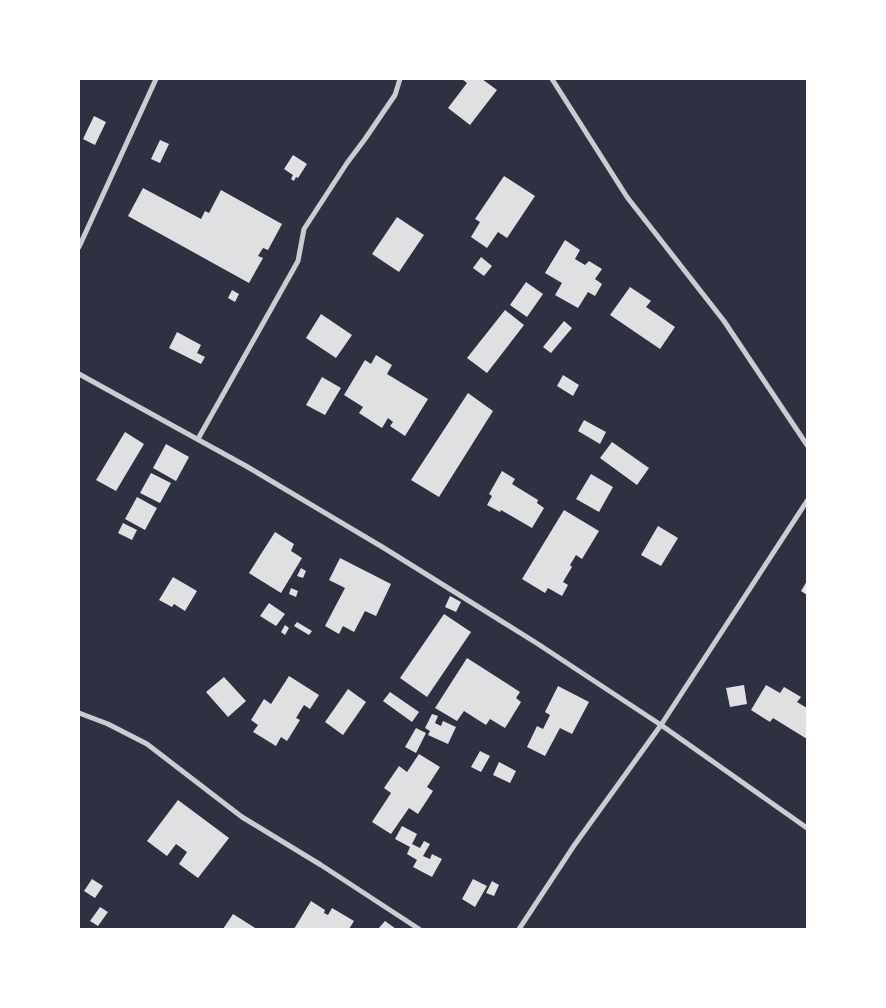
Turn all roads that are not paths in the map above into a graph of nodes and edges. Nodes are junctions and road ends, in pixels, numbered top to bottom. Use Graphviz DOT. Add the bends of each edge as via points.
graph roads {
  1 [pos="156,79"];
  2 [pos="400,79"];
  3 [pos="552,79"];
  4 [pos="79,247"];
  5 [pos="79,374"];
  6 [pos="198,439"];
  7 [pos="807,445"];
  8 [pos="807,501"];
  9 [pos="79,713"];
  10 [pos="661,725"];
  11 [pos="807,828"];
  12 [pos="419,929"];
  13 [pos="519,929"];
  1 -- 4 [label="street"];
  2 -- 6 [label="street" via="395,95 304,229 298,261"];
  3 -- 7 [label="street" via="627,197 724,321"];
  5 -- 6 [label="street"];
  6 -- 10 [label="street" via="392,553"];
  8 -- 10 [label="street"];
  9 -- 12 [label="street" via="147,744 242,817"];
  10 -- 11 [label="street"];
  10 -- 13 [label="street" via="573,847"];
}
